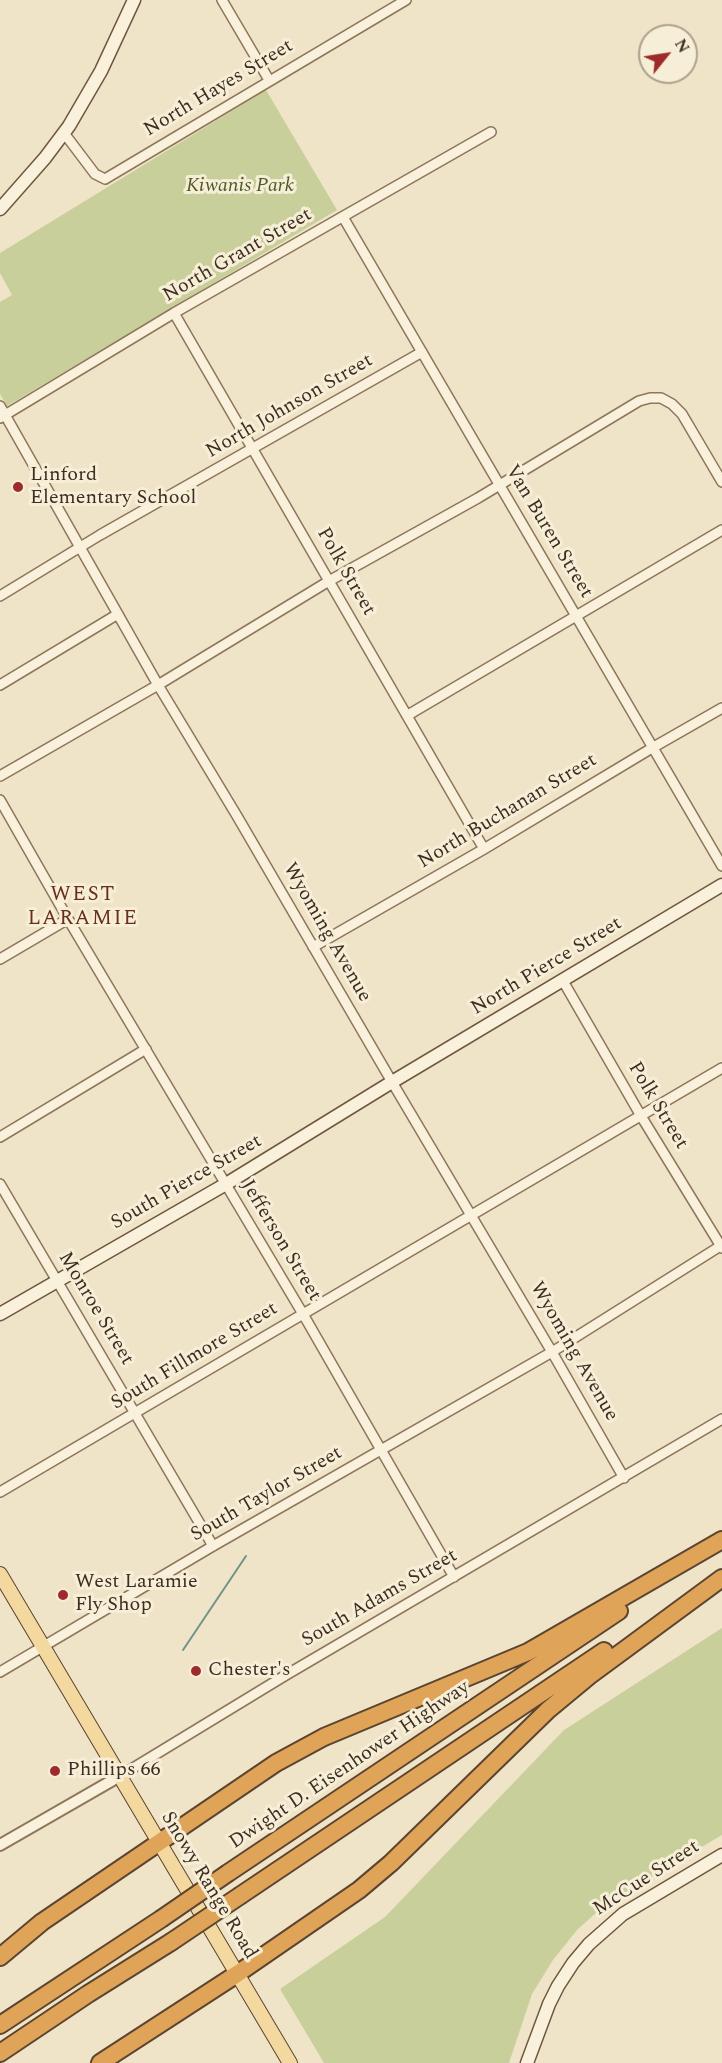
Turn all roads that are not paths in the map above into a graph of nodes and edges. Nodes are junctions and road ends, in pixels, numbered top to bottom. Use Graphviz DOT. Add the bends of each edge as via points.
graph roads {
  1 [pos="134,0"];
  2 [pos="222,0"];
  3 [pos="406,0"];
  4 [pos="269,80"];
  5 [pos="491,132"];
  6 [pos="64,134"];
  7 [pos="0,209"];
  8 [pos="343,217"];
  9 [pos="174,313"];
  10 [pos="422,352"];
  11 [pos="0,406"];
  12 [pos="3,417"];
  13 [pos="252,449"];
  14 [pos="722,482"];
  15 [pos="499,485"];
  16 [pos="722,530"];
  17 [pos="81,546"];
  18 [pos="329,581"];
  19 [pos="0,596"];
  20 [pos="118,614"];
  21 [pos="577,615"];
  22 [pos="0,685"];
  23 [pos="158,685"];
  24 [pos="722,708"];
  25 [pos="408,715"];
  26 [pos="652,748"];
  27 [pos="0,776"];
  28 [pos="0,800"];
  29 [pos="484,849"];
  30 [pos="722,866"];
  31 [pos="722,885"];
  32 [pos="68,919"];
  33 [pos="313,947"];
  34 [pos="0,959"];
  35 [pos="563,981"];
  36 [pos="146,1049"];
  37 [pos="722,1068"];
  38 [pos="392,1082"];
  39 [pos="641,1116"];
  40 [pos="0,1137"];
  41 [pos="0,1184"];
  42 [pos="226,1184"];
  43 [pos="471,1215"];
  44 [pos="722,1246"];
  45 [pos="57,1281"];
  46 [pos="0,1314"];
  47 [pos="303,1314"];
  48 [pos="552,1352"];
  49 [pos="137,1413"];
  50 [pos="722,1419"];
  51 [pos="381,1450"];
  52 [pos="624,1478"];
  53 [pos="0,1492"];
  54 [pos="722,1541"];
  55 [pos="213,1546"];
  56 [pos="0,1574"];
  57 [pos="722,1574"];
  58 [pos="454,1576"];
  59 [pos="722,1578"];
  60 [pos="43,1646"];
  61 [pos="0,1671"];
  62 [pos="120,1776"];
  63 [pos="160,1843"];
  64 [pos="0,1845"];
  65 [pos="722,1855"];
  66 [pos="0,1957"];
  67 [pos="237,1974"];
  68 [pos="0,2025"];
  69 [pos="0,2053"];
  70 [pos="100,2063"];
  71 [pos="290,2063"];
  72 [pos="527,2063"];
  1 -- 6 [label="main road" via="86,100"];
  2 -- 4 [label="street"];
  3 -- 4 [label="street, North Hayes Street"];
  4 -- 6 [label="street, North Hayes Street" via="105,179 95,174"];
  5 -- 8 [label="street, North Grant Street"];
  6 -- 7 [label="main road"];
  8 -- 9 [label="street, North Grant Street"];
  8 -- 10 [label="street, Van Buren Street"];
  9 -- 12 [label="street, North Grant Street"];
  9 -- 13 [label="street, Polk Street"];
  10 -- 13 [label="street, North Johnson Street"];
  10 -- 15 [label="street, Van Buren Street"];
  11 -- 12 [label="street, Wyoming Avenue"];
  12 -- 17 [label="street, Wyoming Avenue"];
  13 -- 17 [label="street, North Johnson Street"];
  13 -- 18 [label="street, Polk Street"];
  14 -- 15 [label="street" via="682,414 661,398 650,398"];
  15 -- 18 [label="street"];
  15 -- 21 [label="street, Van Buren Street"];
  16 -- 21 [label="street"];
  17 -- 19 [label="street, North Johnson Street"];
  17 -- 20 [label="street, Wyoming Avenue"];
  18 -- 23 [label="street"];
  18 -- 25 [label="street, Polk Street"];
  20 -- 22 [label="street"];
  20 -- 23 [label="street, Wyoming Avenue"];
  21 -- 25 [label="street"];
  21 -- 26 [label="street, Van Buren Street"];
  23 -- 27 [label="street"];
  23 -- 33 [label="street, Wyoming Avenue"];
  24 -- 26 [label="street, North Buchanan Street"];
  25 -- 29 [label="street, Polk Street"];
  26 -- 29 [label="street, North Buchanan Street"];
  26 -- 30 [label="street, Van Buren Street"];
  28 -- 32 [label="street, Jefferson Street"];
  29 -- 33 [label="street, North Buchanan Street"];
  31 -- 35 [label="main road, North Pierce Street"];
  32 -- 34 [label="street"];
  32 -- 36 [label="street, Jefferson Street"];
  33 -- 38 [label="street, Wyoming Avenue"];
  35 -- 38 [label="main road, North Pierce Street"];
  35 -- 39 [label="street, Polk Street"];
  36 -- 40 [label="street"];
  36 -- 42 [label="street, Jefferson Street"];
  37 -- 39 [label="street, South Fillmore Street"];
  38 -- 42 [label="main road, South Pierce Street"];
  38 -- 43 [label="street, Wyoming Avenue"];
  39 -- 43 [label="street, South Fillmore Street"];
  39 -- 44 [label="street, Polk Street"];
  41 -- 45 [label="street, Monroe Street"];
  42 -- 45 [label="main road, South Pierce Street"];
  42 -- 47 [label="street, Jefferson Street"];
  43 -- 47 [label="street, South Fillmore Street"];
  43 -- 48 [label="street, Wyoming Avenue"];
  44 -- 48 [label="street, South Taylor Street"];
  45 -- 46 [label="main road, South Pierce Street"];
  45 -- 49 [label="street, Monroe Street"];
  47 -- 49 [label="street, South Fillmore Street"];
  47 -- 51 [label="street, Jefferson Street"];
  48 -- 51 [label="street, South Taylor Street"];
  48 -- 52 [label="street, Wyoming Avenue"];
  49 -- 53 [label="street, South Fillmore Street"];
  49 -- 55 [label="street, Monroe Street"];
  50 -- 52 [label="street, South Adams Street"];
  51 -- 55 [label="street, South Taylor Street"];
  51 -- 58 [label="street, Jefferson Street"];
  52 -- 58 [label="street, South Adams Street"];
  54 -- 63 [label="highway" via="528,1652 324,1737 276,1763"];
  54 -- 68 [label="highway, Dwight D. Eisenhower Highway, bridge"];
  55 -- 60 [label="street, South Taylor Street"];
  56 -- 60 [label="main road, Snowy Range Road"];
  57 -- 69 [label="highway, bridge"];
  58 -- 62 [label="street, South Adams Street"];
  59 -- 67 [label="highway" via="548,1710 359,1890"];
  60 -- 61 [label="street, South Taylor Street"];
  60 -- 62 [label="main road, Snowy Range Road"];
  62 -- 63 [label="main road, Snowy Range Road"];
  62 -- 64 [label="street, South Adams Street"];
  63 -- 66 [label="highway" via="42,1922"];
  63 -- 67 [label="main road, Snowy Range Road"];
  65 -- 72 [label="main road, McCue Street" via="622,1914 589,1944 558,1986"];
  67 -- 70 [label="highway"];
  67 -- 71 [label="main road, Snowy Range Road"];
}
